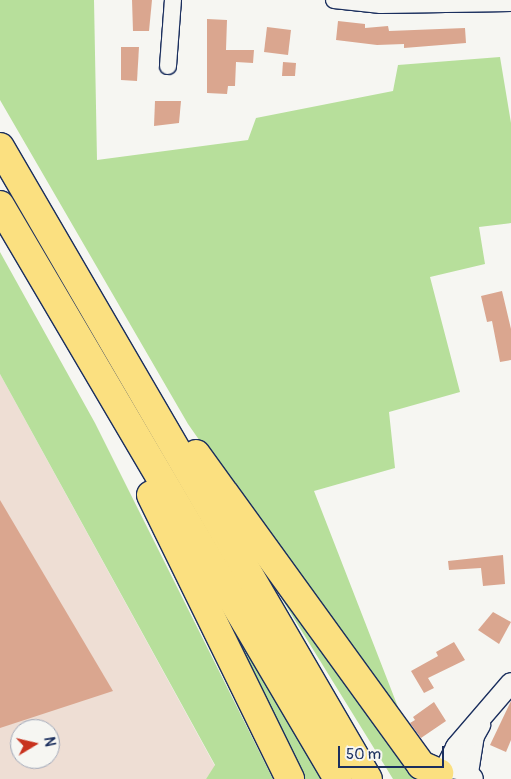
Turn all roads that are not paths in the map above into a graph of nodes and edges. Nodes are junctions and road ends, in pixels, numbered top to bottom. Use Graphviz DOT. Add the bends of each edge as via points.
graph roads {
  1 [pos="173,0"];
  2 [pos="334,0"];
  3 [pos="511,3"];
  4 [pos="168,66"];
  5 [pos="0,147"];
  6 [pos="0,205"];
  7 [pos="87,298"];
  8 [pos="115,403"];
  9 [pos="511,683"];
  10 [pos="488,710"];
  11 [pos="440,773"];
  12 [pos="470,776"];
  13 [pos="290,779"];
  14 [pos="338,779"];
  15 [pos="368,779"];
  1 -- 4 [label="street"];
  2 -- 3 [label="street" via="381,5"];
  5 -- 7 [label="highway"];
  6 -- 8 [label="highway"];
  7 -- 11 [label="highway" via="114,322 193,451 392,727 421,765"];
  7 -- 15 [label="highway"];
  8 -- 13 [label="highway" via="122,435"];
  8 -- 14 [label="highway"];
  9 -- 10 [label="street"];
  10 -- 11 [label="street" via="447,759"];
  10 -- 12 [label="street" via="474,736"];
  11 -- 12 [label="main road" via="458,767"];
}
